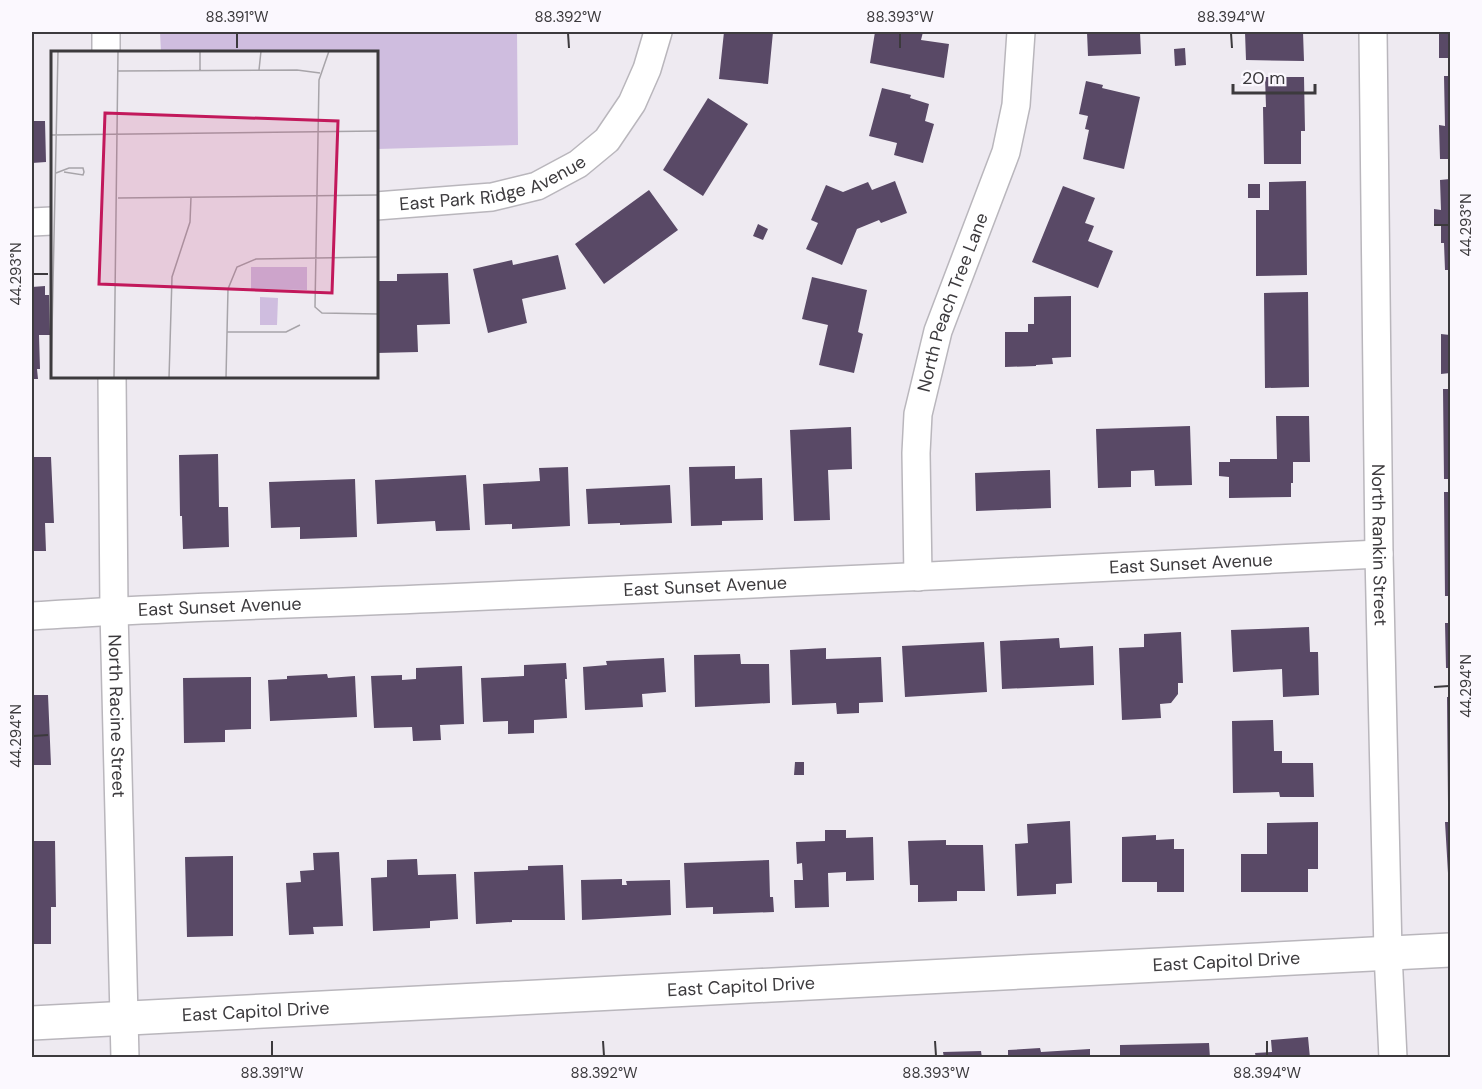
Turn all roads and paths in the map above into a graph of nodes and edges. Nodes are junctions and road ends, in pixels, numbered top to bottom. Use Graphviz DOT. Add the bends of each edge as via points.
graph roads {
  1 [pos="106,32"];
  2 [pos="658,32"];
  3 [pos="1021,32"];
  4 [pos="1373,32"];
  5 [pos="106,51"];
  6 [pos="378,206"];
  7 [pos="51,221"];
  8 [pos="32,222"];
  9 [pos="112,378"];
  10 [pos="1379,554"];
  11 [pos="918,577"];
  12 [pos="114,610"];
  13 [pos="32,616"];
  14 [pos="1450,951"];
  15 [pos="1388,953"];
  16 [pos="124,1019"];
  17 [pos="32,1023"];
  18 [pos="125,1058"];
  19 [pos="1393,1058"];
  1 -- 5 [label="street"];
  2 -- 6 [label="street, East Park Ridge Avenue" via="632,103 607,140 578,164 537,186 492,197"];
  3 -- 11 [label="street, North Peach Tree Lane" via="1016,105 1006,152 938,331 918,414"];
  4 -- 10 [label="street, North Rankin Street"];
  7 -- 8 [label="street"];
  9 -- 12 [label="street, North Racine Street"];
  10 -- 11 [label="street, East Sunset Avenue"];
  10 -- 15 [label="street, North Rankin Street"];
  11 -- 12 [label="street, East Sunset Avenue"];
  12 -- 13 [label="street, East Sunset Avenue"];
  12 -- 16 [label="street, North Racine Street"];
  14 -- 15 [label="street, East Capitol Drive"];
  15 -- 16 [label="street, East Capitol Drive"];
  15 -- 19 [label="street, North Rankin Street"];
  16 -- 17 [label="street, East Capitol Drive"];
  16 -- 18 [label="street, North Racine Street"];
}
